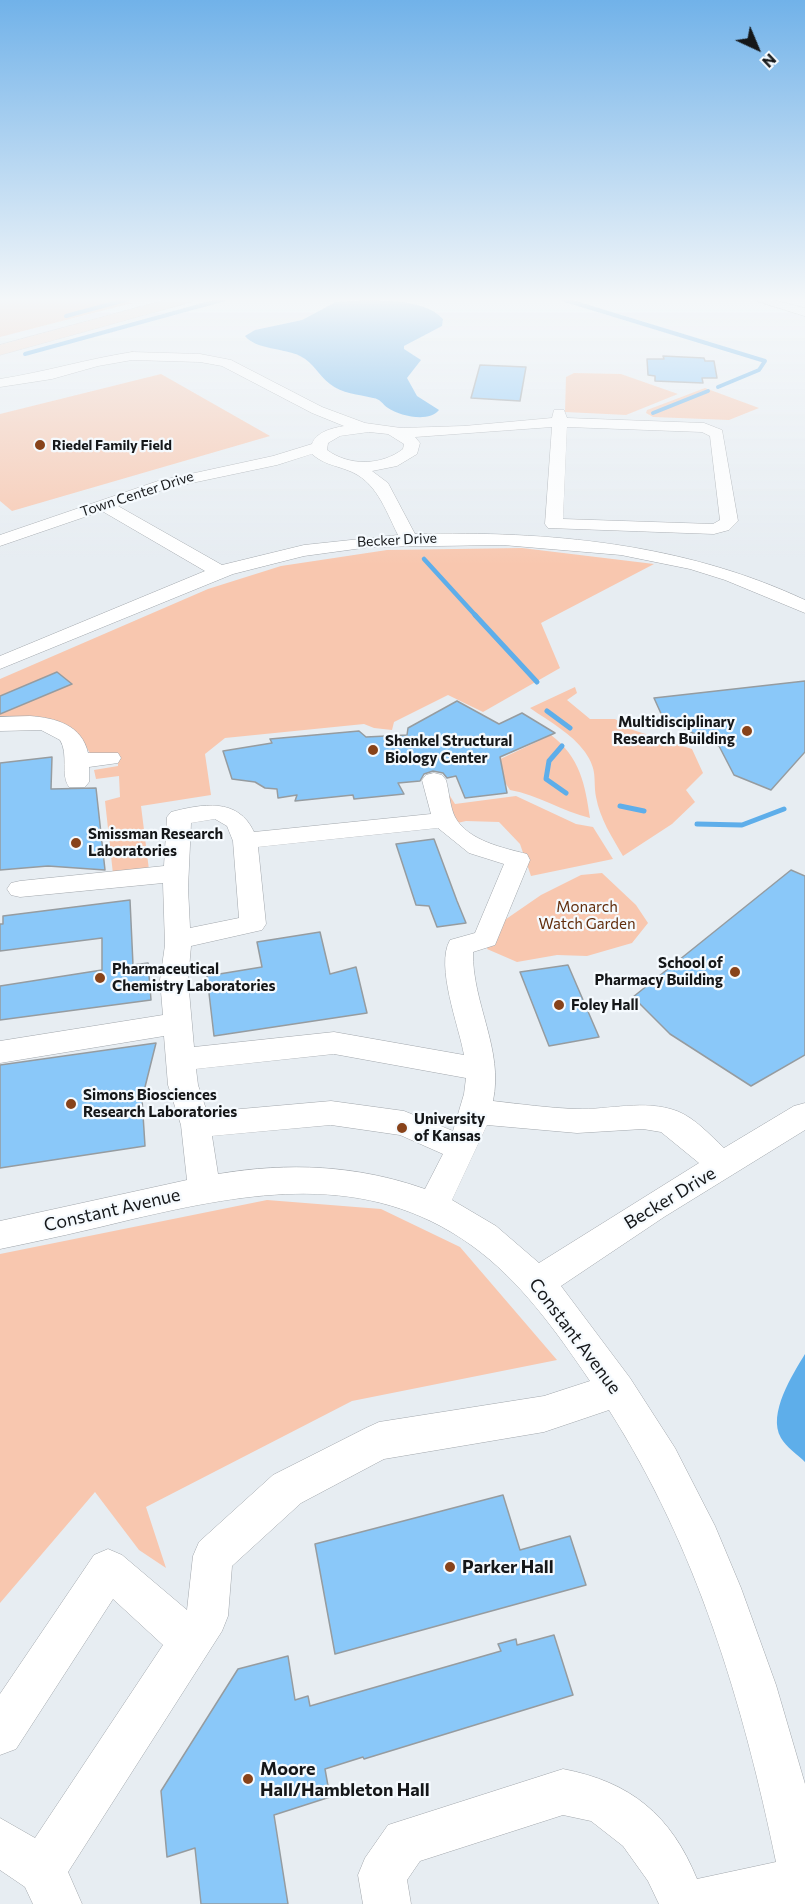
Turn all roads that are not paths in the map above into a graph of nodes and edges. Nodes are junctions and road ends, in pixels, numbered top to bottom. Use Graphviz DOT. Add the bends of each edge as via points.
graph roads {
  1 [pos="273,388"];
  2 [pos="317,410"];
  3 [pos="560,418"];
  4 [pos="364,428"];
  5 [pos="464,431"];
  6 [pos="335,432"];
  7 [pos="399,433"];
  8 [pos="318,447"];
  9 [pos="413,447"];
  10 [pos="277,460"];
  11 [pos="331,460"];
  12 [pos="393,462"];
  13 [pos="351,465"];
  14 [pos="380,483"];
  15 [pos="102,504"];
  16 [pos="679,531"];
  17 [pos="408,538"];
  18 [pos="0,541"];
  19 [pos="661,555"];
  20 [pos="221,572"];
  21 [pos="805,607"];
  22 [pos="2,660"];
  23 [pos="0,724"];
  24 [pos="110,758"];
  25 [pos="434,780"];
  26 [pos="444,820"];
  27 [pos="245,841"];
  28 [pos="176,873"];
  29 [pos="20,889"];
  30 [pos="178,940"];
  31 [pos="178,1023"];
  32 [pos="0,1052"];
  33 [pos="181,1060"];
  34 [pos="480,1069"];
  35 [pos="477,1112"];
  36 [pos="805,1115"];
  37 [pos="196,1125"];
  38 [pos="460,1148"];
  39 [pos="723,1166"];
  40 [pos="205,1189"];
  41 [pos="432,1206"];
  42 [pos="0,1235"];
  43 [pos="537,1283"];
  44 [pos="617,1390"];
  45 [pos="190,1642"];
  46 [pos="0,1733"];
  47 [pos="0,1842"];
  48 [pos="805,1882"];
  49 [pos="50,1887"];
  50 [pos="387,1904"];
  51 [pos="683,1904"];
  52 [pos="691,1904"];
  1 -- 2 [label="street"];
  2 -- 4 [label="street"];
  2 -- 6 [label="street" via="333,423"];
  3 -- 5 [label="street"];
  3 -- 16 [label="street" via="554,524"];
  3 -- 16 [label="street" via="704,428 717,433 729,521 714,529"];
  4 -- 6 [label="street"];
  4 -- 7 [label="street"];
  5 -- 7 [label="street"];
  5 -- 9 [label="street" via="427,439"];
  6 -- 8 [label="street"];
  7 -- 9 [label="street" via="410,439"];
  8 -- 10 [label="street, Town Center Drive"];
  8 -- 11 [label="street"];
  9 -- 12 [label="street"];
  10 -- 11 [label="street, Town Center Drive"];
  10 -- 15 [label="street, Town Center Drive" via="197,475"];
  11 -- 13 [label="street, Town Center Drive"];
  12 -- 13 [label="street"];
  12 -- 14 [label="street" via="385,469"];
  13 -- 14 [label="street"];
  14 -- 17 [label="street"];
  15 -- 18 [label="street, Town Center Drive"];
  15 -- 20 [label="street"];
  16 -- 19 [label="street" via="678,539"];
  17 -- 19 [label="street, Becker Drive" via="580,544"];
  17 -- 20 [label="street, Becker Drive" via="314,548"];
  19 -- 21 [label="street, Becker Drive" via="737,576"];
  20 -- 22 [label="street, Becker Drive"];
  23 -- 24 [label="street" via="44,723 64,732 74,744 77,772"];
  25 -- 26 [label="street"];
  26 -- 27 [label="street"];
  26 -- 34 [label="street" via="480,851 518,860 486,939 460,947 458,967"];
  27 -- 28 [label="street" via="237,822 219,811 179,817"];
  27 -- 30 [label="street" via="253,924"];
  28 -- 29 [label="street"];
  28 -- 30 [label="street"];
  30 -- 31 [label="street" via="174,980"];
  31 -- 32 [label="street"];
  31 -- 33 [label="street"];
  33 -- 34 [label="street" via="334,1043"];
  33 -- 37 [label="street" via="183,1085"];
  34 -- 35 [label="street"];
  35 -- 38 [label="street"];
  35 -- 39 [label="street" via="577,1121 643,1117 669,1121"];
  36 -- 39 [label="street, Becker Drive"];
  37 -- 38 [label="street" via="331,1113 404,1124"];
  37 -- 40 [label="street"];
  38 -- 41 [label="street"];
  39 -- 43 [label="street, Becker Drive" via="652,1207"];
  40 -- 41 [label="street, Constant Avenue" via="269,1180 320,1180 356,1185"];
  40 -- 42 [label="street, Constant Avenue"];
  41 -- 43 [label="street, Constant Avenue" via="493,1243"];
  43 -- 44 [label="street, Constant Avenue"];
  44 -- 45 [label="street" via="544,1414 379,1442 286,1489 213,1556 207,1616"];
  44 -- 48 [label="street, Constant Avenue" via="679,1494 742,1643 770,1735"];
  45 -- 46 [label="street" via="108,1569"];
  45 -- 49 [label="street"];
  47 -- 49 [label="street"];
  48 -- 52 [label="street"];
  50 -- 51 [label="street" via="382,1875 405,1842 563,1792 609,1804 640,1828 663,1856"];
}
